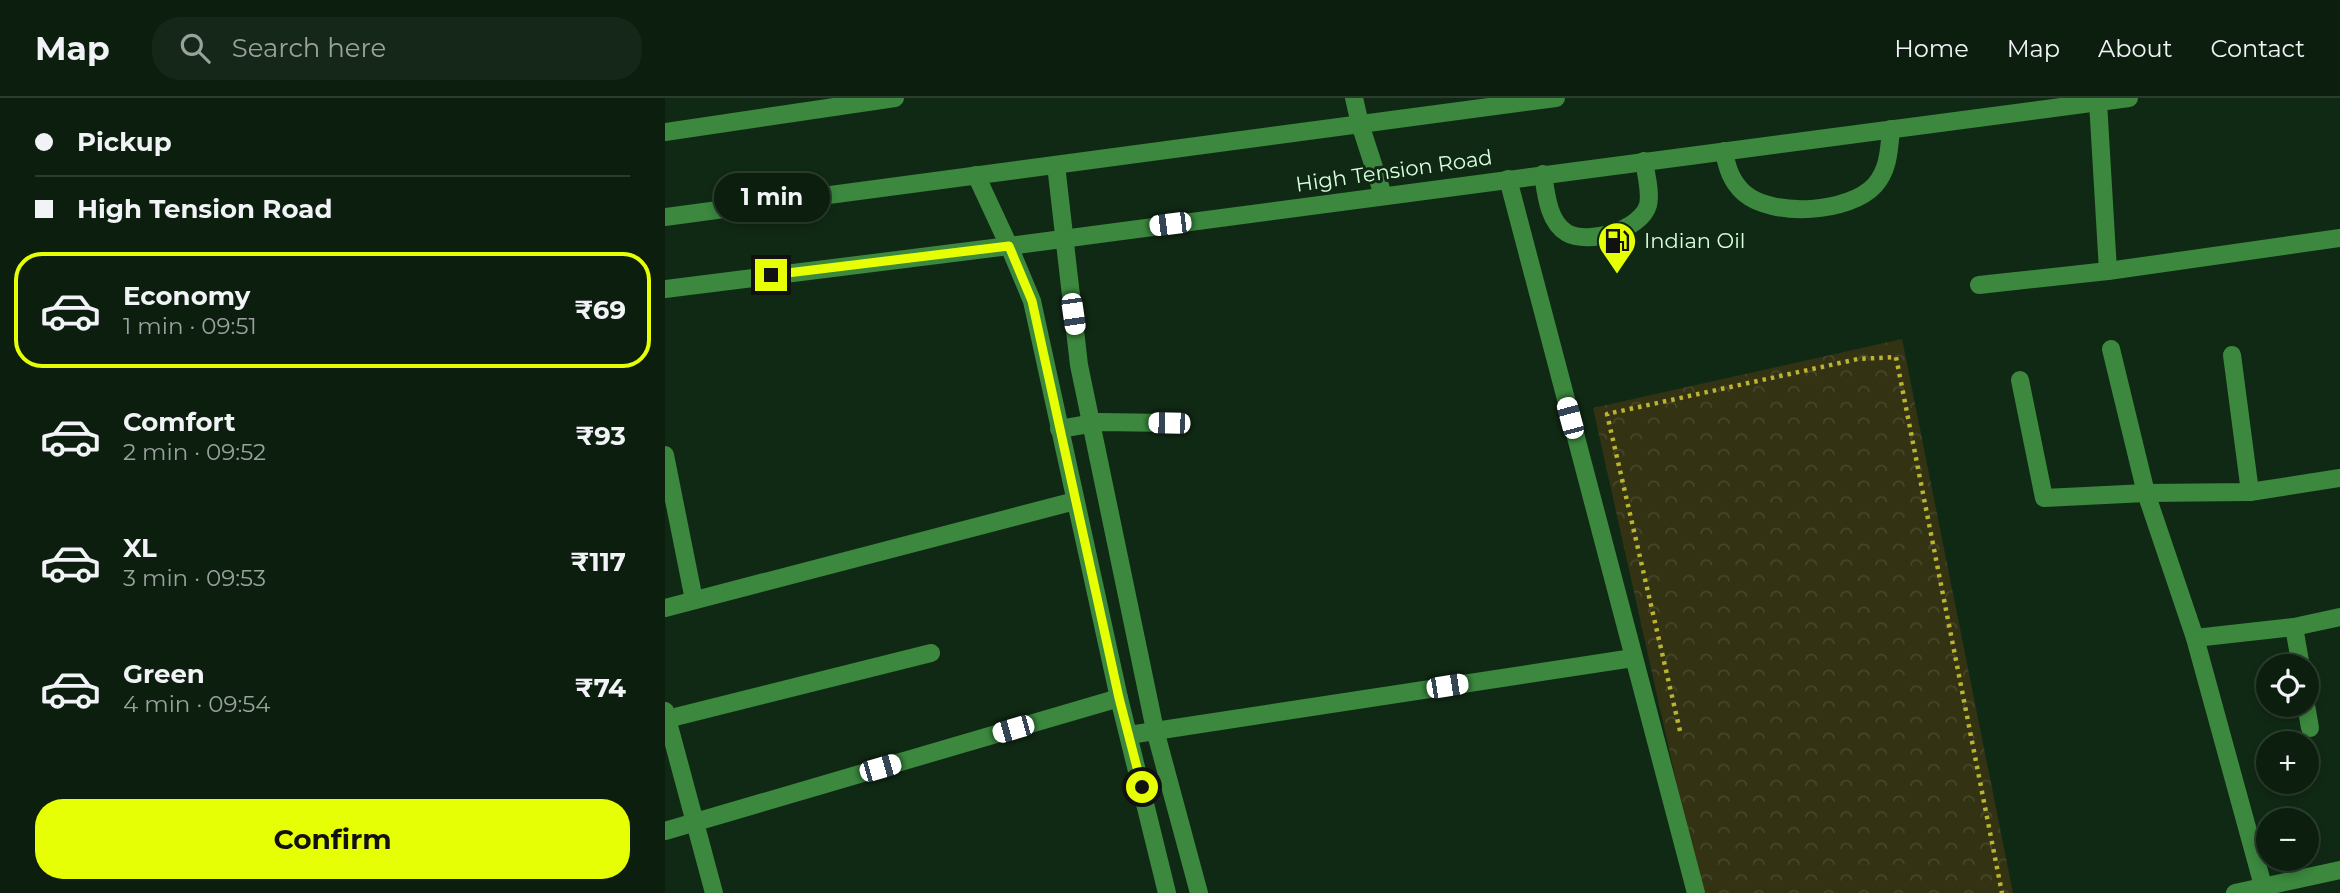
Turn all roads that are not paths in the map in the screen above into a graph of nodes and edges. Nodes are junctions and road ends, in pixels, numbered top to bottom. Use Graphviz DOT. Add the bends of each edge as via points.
graph roads {
  1 [pos="895,98"];
  2 [pos="1354,98"];
  3 [pos="1556,98"];
  4 [pos="2129,98"];
  5 [pos="2098,102"];
  6 [pos="1360,124"];
  7 [pos="1891,129"];
  8 [pos="665,132"];
  9 [pos="1724,151"];
  10 [pos="1644,161"];
  11 [pos="1056,165"];
  12 [pos="1543,174"];
  13 [pos="976,176"];
  14 [pos="1507,179"];
  15 [pos="1383,195"];
  16 [pos="665,217"];
  17 [pos="2340,237"];
  18 [pos="1063,239"];
  19 [pos="1009,246"];
  20 [pos="2108,271"];
  21 [pos="1979,285"];
  22 [pos="665,289"];
  23 [pos="2111,349"];
  24 [pos="2232,355"];
  25 [pos="2020,380"];
  26 [pos="1092,423"];
  27 [pos="1169,423"];
  28 [pos="1059,429"];
  29 [pos="665,455"];
  30 [pos="2340,478"];
  31 [pos="2250,492"];
  32 [pos="2146,493"];
  33 [pos="1075,502"];
  34 [pos="694,600"];
  35 [pos="665,608"];
  36 [pos="2340,617"];
  37 [pos="2294,626"];
  38 [pos="2195,638"];
  39 [pos="931,653"];
  40 [pos="2299,654"];
  41 [pos="1633,658"];
  42 [pos="1119,698"];
  43 [pos="666,715"];
  44 [pos="2309,717"];
  45 [pos="2310,728"];
  46 [pos="1155,730"];
  47 [pos="1129,735"];
  48 [pos="694,823"];
  49 [pos="665,831"];
  50 [pos="2340,870"];
  51 [pos="2264,889"];
  52 [pos="715,893"];
  53 [pos="1167,893"];
  54 [pos="1199,893"];
  55 [pos="1696,893"];
  56 [pos="2235,893"];
  1 -- 8 [label="street"];
  2 -- 6 [label="street"];
  3 -- 6 [label="street"];
  4 -- 5 [label="street, High Tension Road"];
  5 -- 7 [label="street, High Tension Road"];
  5 -- 20 [label="street"];
  6 -- 11 [label="street"];
  6 -- 15 [label="street"];
  7 -- 9 [label="street, High Tension Road"];
  7 -- 9 [label="street" via="1888,160 1877,183 1862,197 1808,210 1767,205 1745,194 1728,173"];
  9 -- 10 [label="street, High Tension Road"];
  10 -- 12 [label="street, High Tension Road"];
  10 -- 12 [label="street" via="1648,204 1641,218 1626,229 1587,239 1567,233 1554,220"];
  11 -- 13 [label="street"];
  11 -- 18 [label="street"];
  12 -- 14 [label="street, High Tension Road"];
  13 -- 16 [label="street"];
  13 -- 19 [label="street"];
  14 -- 15 [label="street, High Tension Road"];
  14 -- 41 [label="street"];
  15 -- 18 [label="street, High Tension Road"];
  17 -- 20 [label="street"];
  18 -- 19 [label="street, High Tension Road"];
  18 -- 26 [label="street" via="1079,365"];
  19 -- 22 [label="street, High Tension Road"];
  19 -- 28 [label="street" via="1032,301"];
  20 -- 21 [label="street"];
  23 -- 32 [label="street"];
  24 -- 31 [label="street"];
  25 -- 32 [label="street" via="2044,498"];
  26 -- 27 [label="street"];
  26 -- 28 [label="street"];
  26 -- 46 [label="street"];
  28 -- 33 [label="street"];
  29 -- 34 [label="street"];
  30 -- 31 [label="street"];
  31 -- 32 [label="street"];
  32 -- 38 [label="street"];
  33 -- 34 [label="street"];
  33 -- 42 [label="street"];
  34 -- 35 [label="street"];
  36 -- 37 [label="street"];
  37 -- 38 [label="street"];
  37 -- 40 [label="street"];
  38 -- 51 [label="street"];
  39 -- 43 [label="street"];
  41 -- 46 [label="street"];
  41 -- 55 [label="street"];
  42 -- 47 [label="street"];
  42 -- 48 [label="street"];
  43 -- 48 [label="street"];
  44 -- 45 [label="street"];
  46 -- 47 [label="street"];
  46 -- 54 [label="street"];
  47 -- 53 [label="street"];
  48 -- 49 [label="street"];
  48 -- 52 [label="street"];
  50 -- 51 [label="street"];
  51 -- 56 [label="street"];
}
